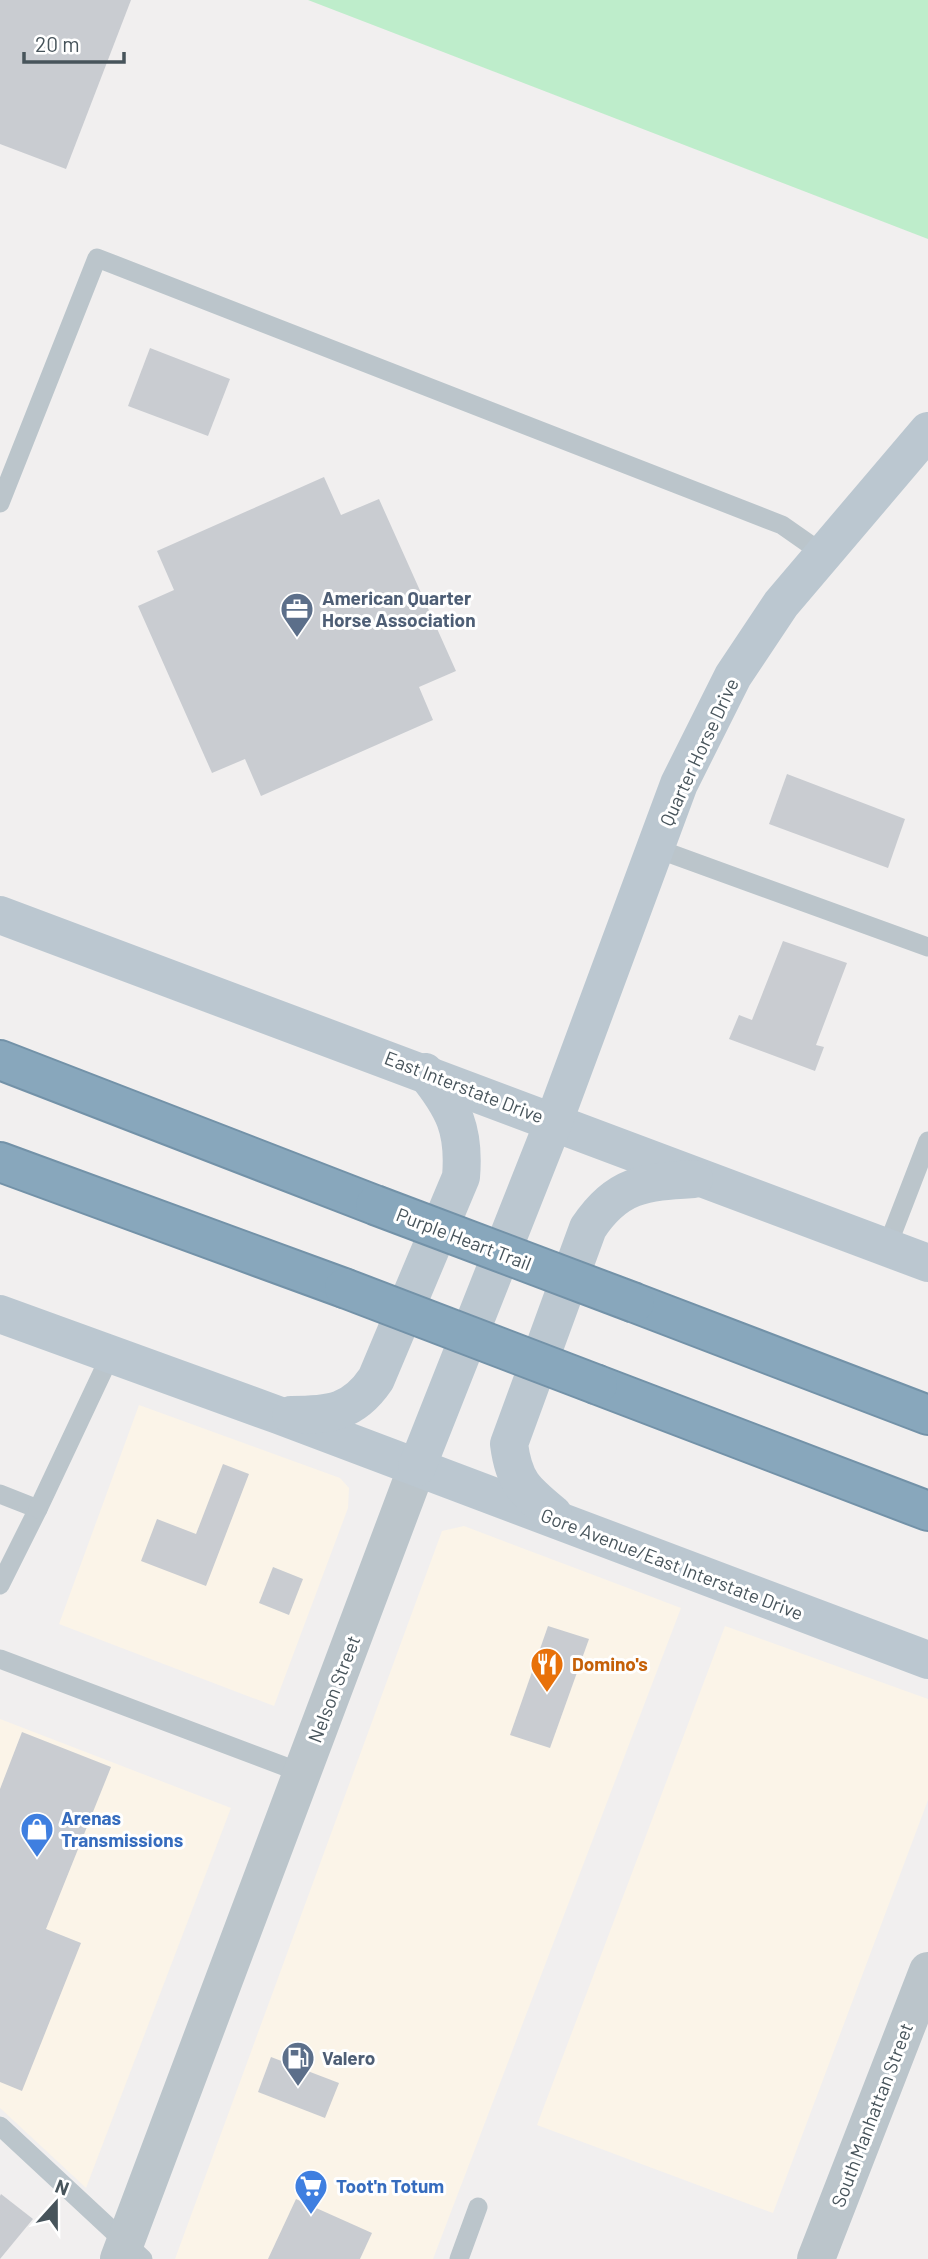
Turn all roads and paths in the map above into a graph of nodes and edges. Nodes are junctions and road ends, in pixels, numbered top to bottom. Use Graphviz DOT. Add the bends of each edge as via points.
graph roads {
  1 [pos="928,431"];
  2 [pos="0,503"];
  3 [pos="822,553"];
  4 [pos="655,848"];
  5 [pos="0,915"];
  6 [pos="928,947"];
  7 [pos="0,1060"];
  8 [pos="425,1072"];
  9 [pos="554,1121"];
  10 [pos="928,1141"];
  11 [pos="0,1162"];
  12 [pos="706,1179"];
  13 [pos="887,1247"];
  14 [pos="928,1263"];
  15 [pos="570,1279"];
  16 [pos="0,1314"];
  17 [pos="111,1354"];
  18 [pos="278,1415"];
  19 [pos="928,1415"];
  20 [pos="417,1467"];
  21 [pos="0,1494"];
  22 [pos="38,1509"];
  23 [pos="928,1511"];
  24 [pos="563,1522"];
  25 [pos="0,1585"];
  26 [pos="0,1659"];
  27 [pos="928,1660"];
  28 [pos="302,1773"];
  29 [pos="928,1971"];
  30 [pos="0,2126"];
  31 [pos="478,2207"];
  32 [pos="129,2254"];
  33 [pos="459,2259"];
  34 [pos="816,2259"];
  1 -- 3 [label="main road, Quarter Horse Drive"];
  2 -- 3 [label="lane" via="97,258 782,525"];
  3 -- 4 [label="main road, Quarter Horse Drive" via="733,676 679,784"];
  4 -- 6 [label="lane"];
  4 -- 9 [label="main road, Quarter Horse Drive"];
  5 -- 8 [label="main road, East Interstate Drive"];
  7 -- 15 [label="highway, Purple Heart Trail, bridge"];
  8 -- 9 [label="main road, East Interstate Drive"];
  8 -- 18 [label="main road" via="446,1098 458,1123 463,1149 461,1177 376,1379 364,1397 346,1409"];
  9 -- 12 [label="main road, East Interstate Drive"];
  9 -- 20 [label="main road, Nelson Street"];
  10 -- 13 [label="lane"];
  11 -- 23 [label="highway, bridge"];
  12 -- 13 [label="main road, East Interstate Drive"];
  12 -- 15 [label="main road" via="651,1181 617,1194 588,1228"];
  13 -- 14 [label="main road, East Interstate Drive"];
  15 -- 19 [label="highway, Purple Heart Trail, bridge"];
  15 -- 24 [label="main road" via="509,1444 512,1468 524,1490"];
  16 -- 17 [label="main road"];
  17 -- 18 [label="main road"];
  17 -- 22 [label="lane"];
  18 -- 20 [label="main road"];
  20 -- 24 [label="main road, Gore Avenue/East Interstate Drive"];
  20 -- 28 [label="street, Nelson Street"];
  21 -- 22 [label="lane"];
  22 -- 25 [label="lane"];
  24 -- 27 [label="main road, Gore Avenue/East Interstate Drive"];
  26 -- 28 [label="lane"];
  28 -- 32 [label="street, Nelson Street"];
  29 -- 34 [label="street, South Manhattan Street"];
  30 -- 32 [label="lane"];
  31 -- 33 [label="lane"];
}
